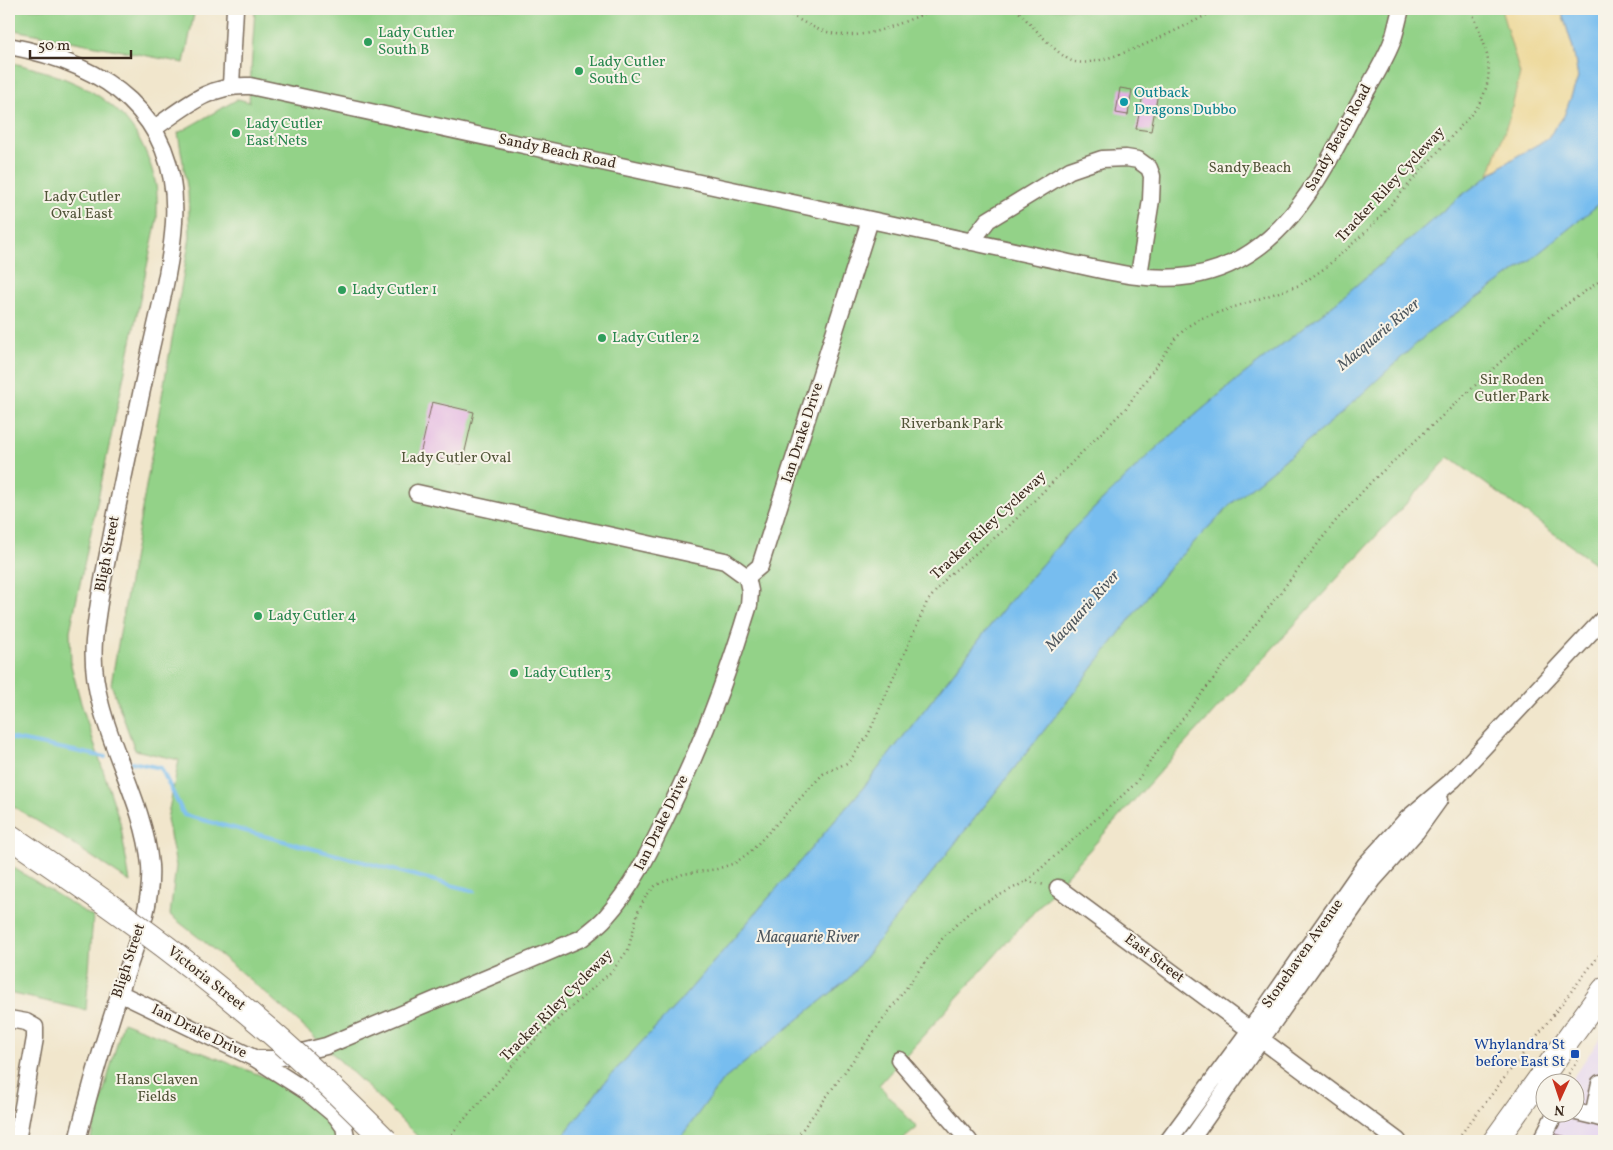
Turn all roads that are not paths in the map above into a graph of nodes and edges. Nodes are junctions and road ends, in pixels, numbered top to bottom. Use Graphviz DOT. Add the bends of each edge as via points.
graph roads {
  1 [pos="235,9"];
  2 [pos="1401,9"];
  3 [pos="9,46"];
  4 [pos="231,85"];
  5 [pos="152,129"];
  6 [pos="870,220"];
  7 [pos="971,242"];
  8 [pos="1139,275"];
  9 [pos="417,493"];
  10 [pos="747,577"];
  11 [pos="1604,618"];
  12 [pos="9,836"];
  13 [pos="1058,888"];
  14 [pos="1604,990"];
  15 [pos="119,994"];
  16 [pos="9,1019"];
  17 [pos="1256,1035"];
  18 [pos="256,1060"];
  19 [pos="899,1060"];
  20 [pos="1600,1083"];
  21 [pos="1586,1114"];
  22 [pos="1599,1117"];
  23 [pos="1551,1122"];
  24 [pos="961,1139"];
  25 [pos="1398,1140"];
  26 [pos="17,1141"];
  27 [pos="77,1141"];
  28 [pos="347,1141"];
  29 [pos="386,1141"];
  30 [pos="1168,1141"];
  31 [pos="1190,1141"];
  32 [pos="1496,1141"];
  33 [pos="1541,1141"];
  1 -- 4 [label="street"];
  2 -- 8 [label="street, Sandy Beach Road" via="1392,42 1322,174 1301,206 1279,230 1245,257 1211,271 1176,278"];
  3 -- 5 [label="street, Bligh Street" via="59,58 91,71 117,87 136,105"];
  4 -- 5 [label="street, Sandy Beach Road" via="195,100"];
  4 -- 6 [label="street, Sandy Beach Road" via="279,91"];
  5 -- 15 [label="street, Bligh Street" via="169,167 174,192 172,245 106,562 94,644 101,704 143,829 150,869 142,926"];
  6 -- 7 [label="street, Sandy Beach Road"];
  6 -- 10 [label="street, Ian Drake Drive" via="760,566"];
  7 -- 8 [label="street, Sandy Beach Road"];
  7 -- 8 [label="street" via="988,220 1070,170 1102,159 1138,160 1149,168 1152,181"];
  9 -- 10 [label="street" via="725,562"];
  10 -- 18 [label="street, Ian Drake Drive" via="750,591 744,622 718,698 683,783 647,857 626,892 604,919 582,938 326,1046 305,1053"];
  11 -- 17 [label="street, Stonehaven Avenue" via="1453,780 1408,818 1365,865"];
  12 -- 29 [label="highway, Victoria Street, bridge" via="208,980 297,1055"];
  13 -- 17 [label="street, East Street"];
  14 -- 32 [label="highway"];
  15 -- 18 [label="street, Ian Drake Drive"];
  15 -- 27 [label="street, Bligh Street"];
  16 -- 26 [label="street" via="34,1027 35,1038"];
  17 -- 25 [label="street, East Street"];
  17 -- 30 [label="street, Stonehaven Avenue"];
  17 -- 31 [label="street, Stonehaven Avenue"];
  18 -- 28 [label="street" via="306,1091 336,1116 344,1127"];
  19 -- 24 [label="street"];
  20 -- 22 [label="street"];
  21 -- 22 [label="street"];
  23 -- 33 [label="street"];
}
